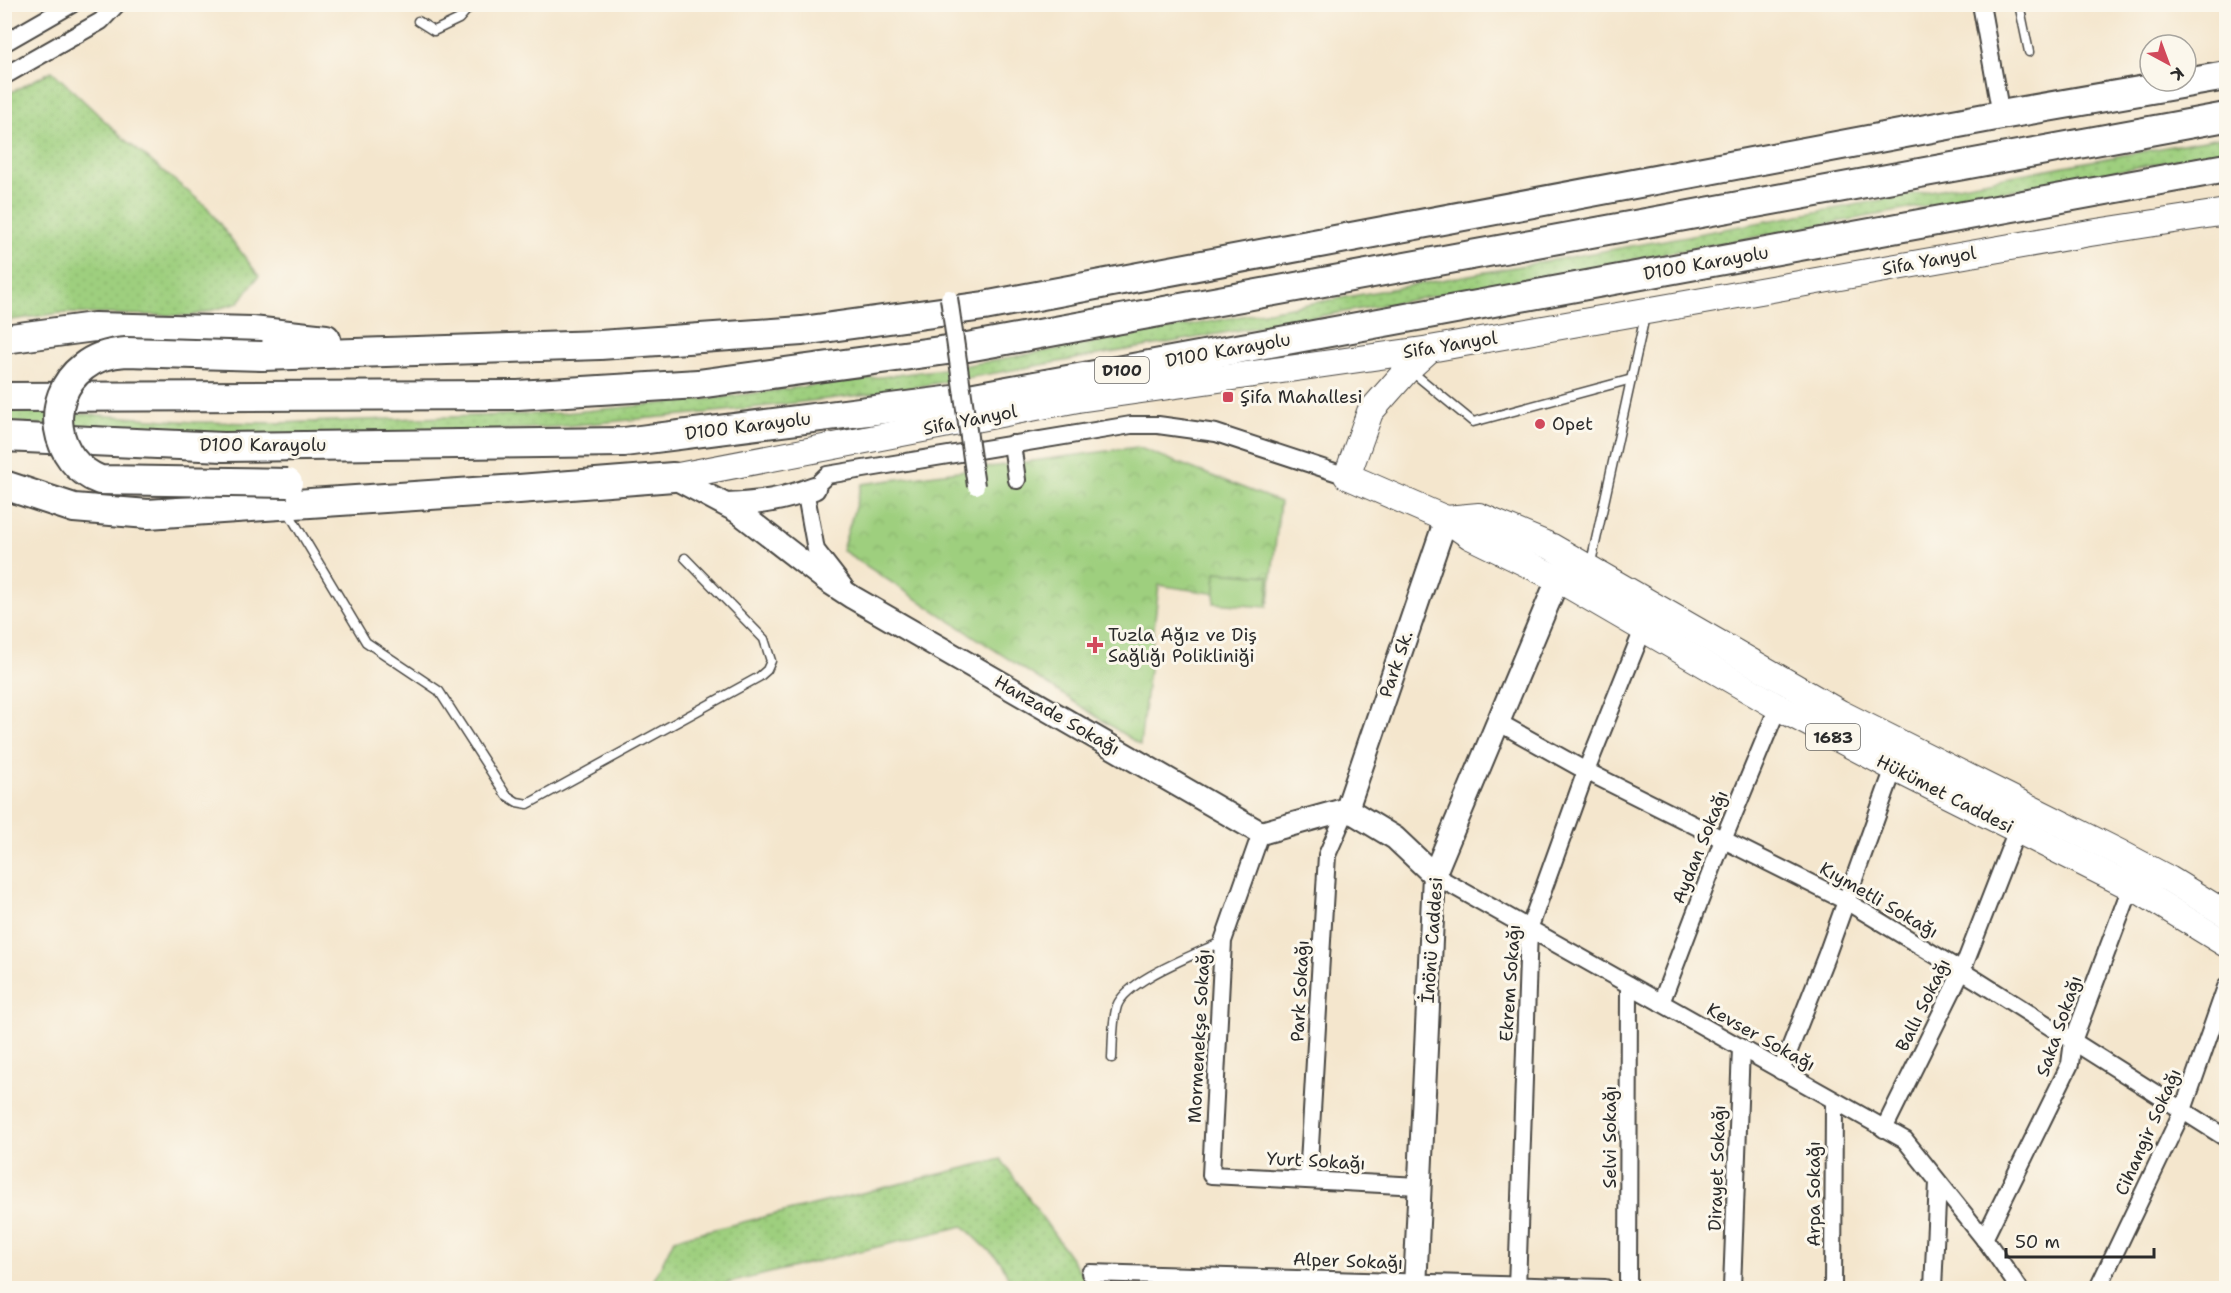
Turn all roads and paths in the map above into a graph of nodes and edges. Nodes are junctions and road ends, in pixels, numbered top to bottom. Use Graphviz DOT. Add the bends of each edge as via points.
graph roads {
  1 [pos="72,4"];
  2 [pos="117,4"];
  3 [pos="472,4"];
  4 [pos="1981,4"];
  5 [pos="2019,4"];
  6 [pos="418,21"];
  7 [pos="4,43"];
  8 [pos="2029,52"];
  9 [pos="4,76"];
  10 [pos="2226,76"];
  11 [pos="2001,115"];
  12 [pos="2226,117"];
  13 [pos="2226,168"];
  14 [pos="2226,212"];
  15 [pos="949,298"];
  16 [pos="1646,311"];
  17 [pos="4,339"];
  18 [pos="1430,349"];
  19 [pos="435,351"];
  20 [pos="1408,369"];
  21 [pos="1632,379"];
  22 [pos="4,397"];
  23 [pos="4,437"];
  24 [pos="1012,444"];
  25 [pos="1347,476"];
  26 [pos="674,477"];
  27 [pos="1017,480"];
  28 [pos="4,485"];
  29 [pos="976,486"];
  30 [pos="814,488"];
  31 [pos="286,494"];
  32 [pos="727,505"];
  33 [pos="1446,519"];
  34 [pos="685,558"];
  35 [pos="1590,567"];
  36 [pos="1558,579"];
  37 [pos="852,597"];
  38 [pos="1644,627"];
  39 [pos="1779,707"];
  40 [pos="1498,722"];
  41 [pos="1894,768"];
  42 [pos="1586,771"];
  43 [pos="1347,808"];
  44 [pos="2017,830"];
  45 [pos="1261,833"];
  46 [pos="1723,840"];
  47 [pos="1434,875"];
  48 [pos="2131,886"];
  49 [pos="1845,901"];
  50 [pos="2226,915"];
  51 [pos="1529,929"];
  52 [pos="1223,941"];
  53 [pos="2226,944"];
  54 [pos="1962,971"];
  55 [pos="1629,985"];
  56 [pos="2226,987"];
  57 [pos="1661,1003"];
  58 [pos="2073,1041"];
  59 [pos="1741,1048"];
  60 [pos="1112,1058"];
  61 [pos="1781,1071"];
  62 [pos="1834,1101"];
  63 [pos="2182,1110"];
  64 [pos="1884,1129"];
  65 [pos="2226,1138"];
  66 [pos="1211,1175"];
  67 [pos="1308,1180"];
  68 [pos="1938,1182"];
  69 [pos="1419,1186"];
  70 [pos="1984,1239"];
  71 [pos="1090,1273"];
  72 [pos="1415,1286"];
  73 [pos="1517,1287"];
  74 [pos="1605,1288"];
  75 [pos="1628,1288"];
  76 [pos="1732,1288"];
  77 [pos="1833,1288"];
  78 [pos="1934,1288"];
  79 [pos="2019,1288"];
  80 [pos="2097,1288"];
  1 -- 7 [label="street"];
  2 -- 9 [label="street" via="101,21"];
  3 -- 6 [label="lane" via="459,19 434,31"];
  4 -- 11 [label="street"];
  5 -- 8 [label="lane"];
  10 -- 11 [label="highway"];
  11 -- 19 [label="highway" via="802,331"];
  12 -- 22 [label="highway" via="962,348 698,384 518,395"];
  13 -- 23 [label="highway, D100 Karayolu / D100" via="969,398 635,441 223,447"];
  14 -- 16 [label="main road, Sifa Yanyol"];
  15 -- 29 [label="street, bridge"];
  16 -- 18 [label="main road, Sifa Yanyol"];
  16 -- 21 [label="lane"];
  17 -- 19 [label="highway" via="94,327 252,331"];
  18 -- 20 [label="main road"];
  18 -- 26 [label="main road, Sifa Yanyol" via="1078,399"];
  19 -- 31 [label="highway, bridge" via="262,356 126,352 100,357 69,381 60,405 57,432 68,455 88,476"];
  20 -- 21 [label="lane" via="1473,422"];
  20 -- 25 [label="main road" via="1370,412"];
  21 -- 35 [label="lane"];
  24 -- 25 [label="street" via="1131,425 1158,425 1216,433"];
  24 -- 27 [label="street"];
  24 -- 30 [label="street" via="827,475"];
  25 -- 33 [label="main road, Hükümet Caddesi"];
  26 -- 31 [label="highway" via="519,489"];
  26 -- 32 [label="street, Hanzade Sokağı"];
  28 -- 31 [label="highway" via="74,508 148,514"];
  30 -- 32 [label="street" via="786,498"];
  30 -- 37 [label="street" via="806,495 816,550"];
  31 -- 34 [label="lane" via="366,642 440,691 506,795 528,804 767,670 771,661 764,639"];
  32 -- 37 [label="street, Hanzade Sokağı"];
  33 -- 35 [label="main road, Hükümet Caddesi / 1683" via="1479,516"];
  33 -- 36 [label="main road, Hükümet Caddesi / 1683" via="1470,537"];
  33 -- 43 [label="street, Park Sk."];
  35 -- 50 [label="main road, Hükümet Caddesi / 1683" via="1822,704 2120,853"];
  36 -- 38 [label="main road, Hükümet Caddesi / 1683"];
  36 -- 40 [label="street, İnönü Caddesi"];
  37 -- 45 [label="street, Hanzade Sokağı"];
  38 -- 39 [label="main road, Hükümet Caddesi / 1683"];
  38 -- 42 [label="street, Ekrem Sokağı"];
  39 -- 41 [label="main road, Hükümet Caddesi / 1683"];
  39 -- 46 [label="street, Aydan Sokağı"];
  40 -- 42 [label="street, Kıymetli Sokağı"];
  40 -- 47 [label="street, İnönü Caddesi"];
  41 -- 44 [label="main road, Hükümet Caddesi / 1683"];
  41 -- 49 [label="street"];
  42 -- 46 [label="street, Kıymetli Sokağı"];
  42 -- 51 [label="street, Ekrem Sokağı"];
  43 -- 45 [label="street"];
  43 -- 47 [label="street" via="1395,838"];
  43 -- 67 [label="street, Park Sokağı" via="1327,855"];
  44 -- 48 [label="main road, Hükümet Caddesi / 1683"];
  44 -- 54 [label="street, Ballı Sokağı"];
  45 -- 52 [label="street, Mormenekşe Sokağı"];
  46 -- 49 [label="street, Kıymetli Sokağı"];
  46 -- 57 [label="street, Aydan Sokağı"];
  47 -- 51 [label="street, Kevser Sokağı"];
  47 -- 69 [label="street, İnönü Caddesi"];
  48 -- 53 [label="main road, Hükümet Caddesi / 1683"];
  48 -- 58 [label="street, Saka Sokağı"];
  49 -- 54 [label="street, Kıymetli Sokağı"];
  49 -- 61 [label="street"];
  51 -- 55 [label="street, Kevser Sokağı"];
  51 -- 73 [label="street, Ekrem Sokağı"];
  52 -- 60 [label="lane" via="1126,991 1115,1015"];
  52 -- 66 [label="street, Mormenekşe Sokağı"];
  54 -- 58 [label="street, Kıymetli Sokağı"];
  54 -- 64 [label="street, Ballı Sokağı"];
  55 -- 57 [label="street, Kevser Sokağı"];
  55 -- 75 [label="street, Selvi Sokağı"];
  56 -- 63 [label="street, Cihangir Sokağı"];
  57 -- 59 [label="street, Kevser Sokağı"];
  58 -- 63 [label="street, Kıymetli Sokağı"];
  58 -- 70 [label="street, Saka Sokağı" via="2070,1064"];
  59 -- 61 [label="street, Kevser Sokağı"];
  59 -- 76 [label="street, Dirayet Sokağı"];
  61 -- 62 [label="street, Kevser Sokağı"];
  62 -- 64 [label="street, Kevser Sokağı"];
  62 -- 77 [label="street, Arpa Sokağı"];
  63 -- 65 [label="street, Kıymetli Sokağı"];
  63 -- 80 [label="street, Cihangir Sokağı"];
  64 -- 68 [label="street, Kevser Sokağı" via="1905,1140"];
  66 -- 67 [label="street, Yurt Sokağı"];
  67 -- 69 [label="street, Yurt Sokağı"];
  68 -- 70 [label="street, Kevser Sokağı"];
  68 -- 78 [label="street"];
  69 -- 72 [label="street, İnönü Caddesi"];
  70 -- 79 [label="street, Kevser Sokağı"];
  71 -- 72 [label="street, Alper Sokağı"];
  72 -- 73 [label="street, Alper Sokağı"];
  73 -- 74 [label="street, Alper Sokağı"];
}
